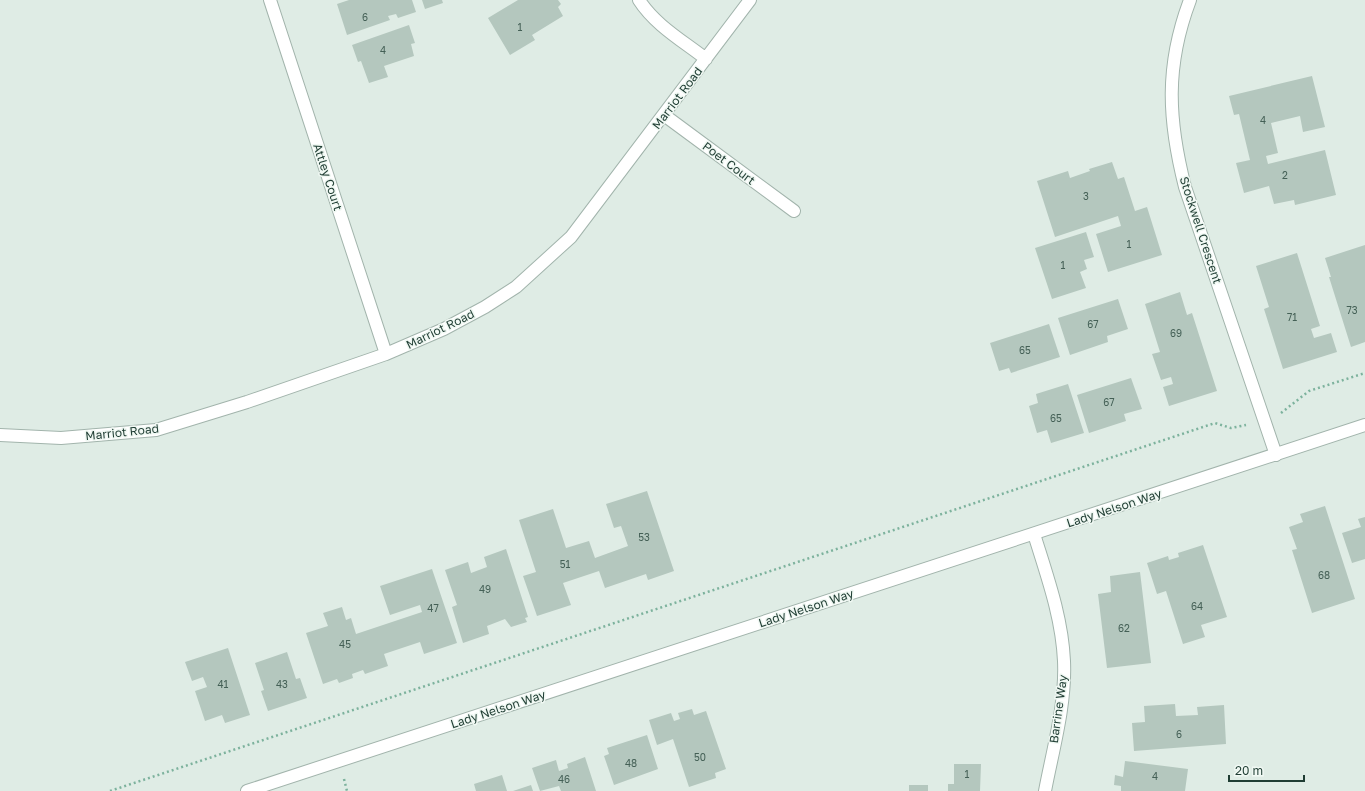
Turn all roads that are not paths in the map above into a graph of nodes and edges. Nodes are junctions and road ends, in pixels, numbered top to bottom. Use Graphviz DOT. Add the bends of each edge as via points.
graph roads {
  1 [pos="270,0"];
  2 [pos="639,0"];
  3 [pos="750,0"];
  4 [pos="1190,0"];
  5 [pos="706,59"];
  6 [pos="664,115"];
  7 [pos="794,211"];
  8 [pos="386,354"];
  9 [pos="1365,425"];
  10 [pos="0,435"];
  11 [pos="1276,455"];
  12 [pos="1034,534"];
  13 [pos="247,791"];
  14 [pos="1045,791"];
  1 -- 8 [label="street, Attley Court"];
  2 -- 5 [label="street" via="657,22"];
  3 -- 5 [label="street, Marriot Road"];
  4 -- 11 [label="street, Stockwell Crescent" via="1181,22 1171,88 1177,153 1185,187"];
  5 -- 6 [label="street, Marriot Road"];
  6 -- 7 [label="street, Poet Court"];
  6 -- 8 [label="street, Marriot Road" via="576,231 547,261 516,287 485,307"];
  8 -- 10 [label="street, Marriot Road" via="240,405 156,430 61,438"];
  9 -- 11 [label="street, Lady Nelson Way"];
  11 -- 12 [label="street, Lady Nelson Way"];
  12 -- 13 [label="street, Lady Nelson Way"];
  12 -- 14 [label="street, Barrine Way" via="1061,628 1064,662 1062,702"];
}
